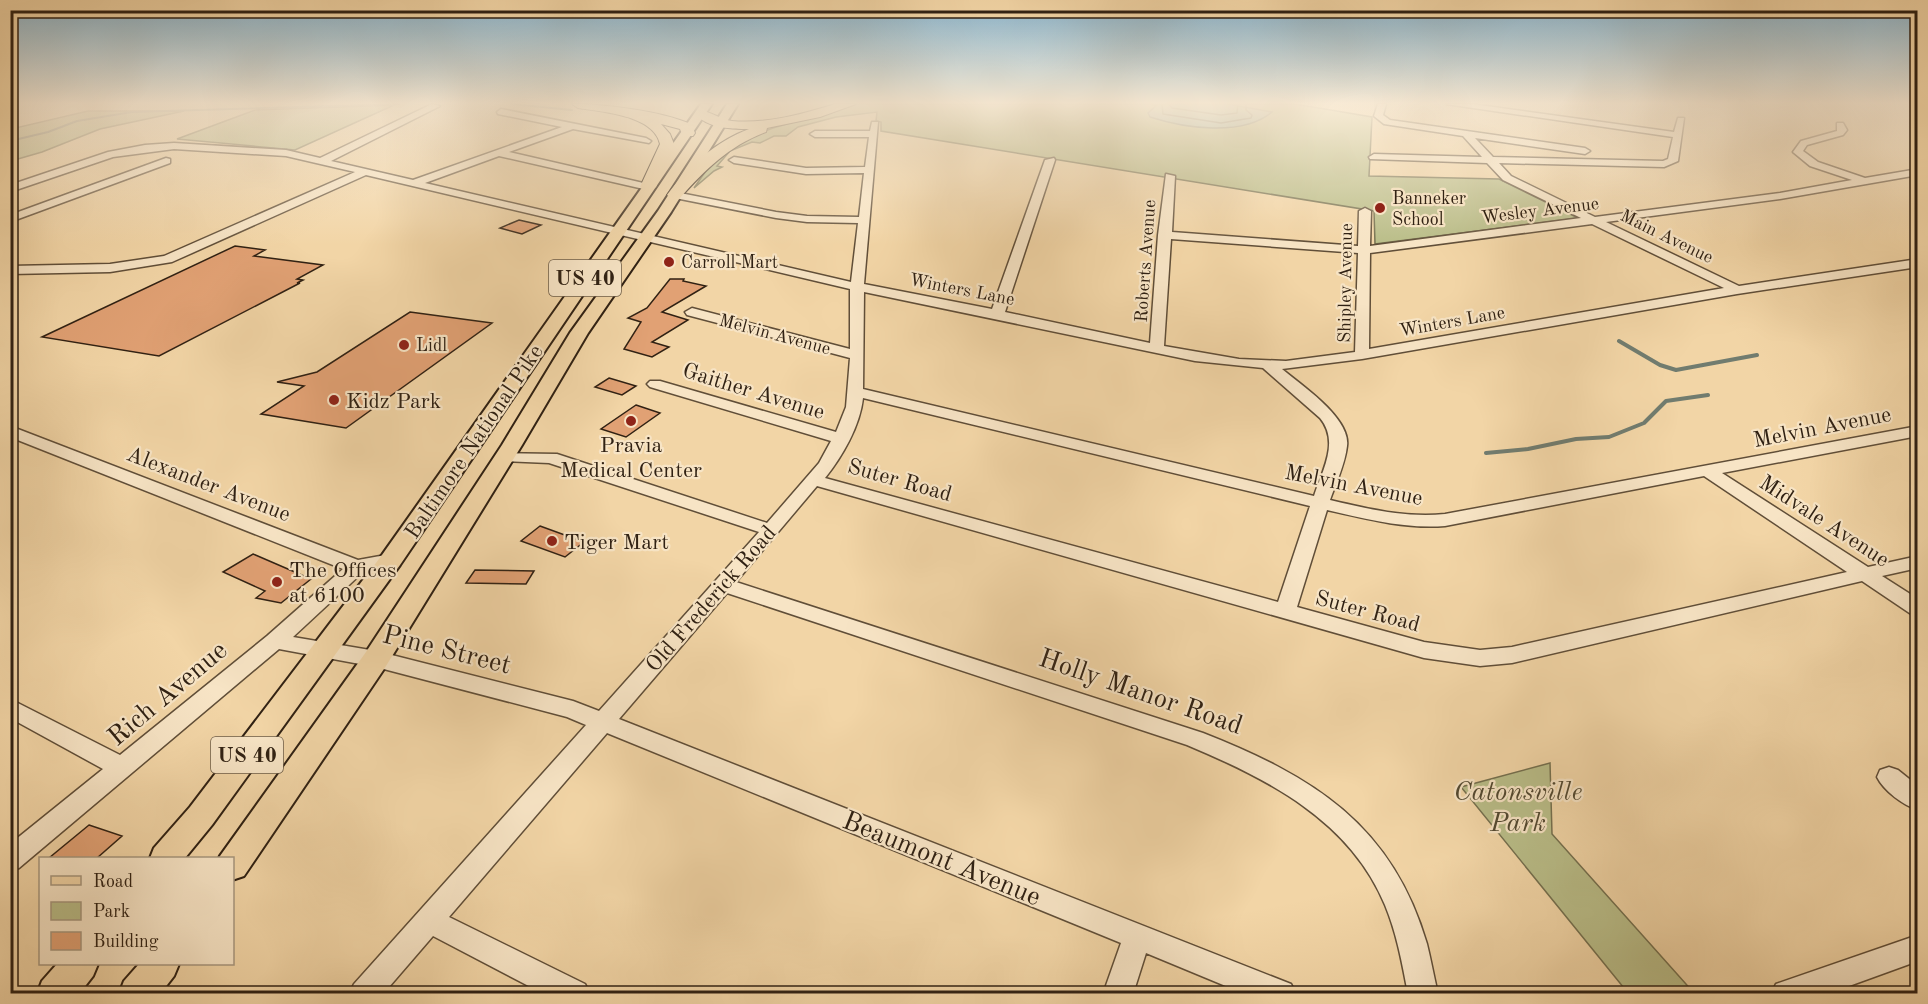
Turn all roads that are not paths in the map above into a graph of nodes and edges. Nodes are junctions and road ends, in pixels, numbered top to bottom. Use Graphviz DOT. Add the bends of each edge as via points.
graph roads {
  1 [pos="131,151"];
  2 [pos="249,151"];
  3 [pos="343,151"];
  4 [pos="505,151"];
  5 [pos="665,151"];
  6 [pos="675,151"];
  7 [pos="703,151"];
  8 [pos="717,151"];
  9 [pos="872,151"];
  10 [pos="1480,151"];
  11 [pos="1675,151"];
  12 [pos="1798,151"];
  13 [pos="499,153"];
  14 [pos="1374,157"];
  15 [pos="324,160"];
  16 [pos="734,160"];
  17 [pos="1050,160"];
  18 [pos="1488,160"];
  19 [pos="166,161"];
  20 [pos="870,170"];
  21 [pos="366,171"];
  22 [pos="1917,172"];
  23 [pos="77,174"];
  24 [pos="1170,176"];
  25 [pos="118,179"];
  26 [pos="417,182"];
  27 [pos="1866,182"];
  28 [pos="648,187"];
  29 [pos="10,189"];
  30 [pos="675,195"];
  31 [pos="1365,211"];
  32 [pos="10,219"];
  33 [pos="863,220"];
  34 [pos="1593,221"];
  35 [pos="618,230"];
  36 [pos="1164,235"];
  37 [pos="647,237"];
  38 [pos="1365,250"];
  39 [pos="1917,263"];
  40 [pos="10,270"];
  41 [pos="857,287"];
  42 [pos="1737,290"];
  43 [pos="692,312"];
  44 [pos="997,314"];
  45 [pos="557,317"];
  46 [pos="579,333"];
  47 [pos="1156,348"];
  48 [pos="1362,355"];
  49 [pos="857,356"];
  50 [pos="1268,365"];
  51 [pos="655,384"];
  52 [pos="856,392"];
  53 [pos="10,431"];
  54 [pos="1917,431"];
  55 [pos="841,439"];
  56 [pos="505,457"];
  57 [pos="1707,470"];
  58 [pos="814,480"];
  59 [pos="1320,503"];
  60 [pos="771,530"];
  61 [pos="391,560"];
  62 [pos="1917,562"];
  63 [pos="357,567"];
  64 [pos="1864,574"];
  65 [pos="723,585"];
  66 [pos="1917,609"];
  67 [pos="1285,612"];
  68 [pos="275,641"];
  69 [pos="326,650"];
  70 [pos="376,659"];
  71 [pos="10,707"];
  72 [pos="602,722"];
  73 [pos="122,768"];
  74 [pos="1889,777"];
  75 [pos="1917,800"];
  76 [pos="167,857"];
  77 [pos="10,860"];
  78 [pos="234,863"];
  79 [pos="428,920"];
  80 [pos="1138,936"];
  81 [pos="1917,948"];
  82 [pos="78,965"];
  83 [pos="159,965"];
  84 [pos="55,993"];
  85 [pos="137,993"];
  86 [pos="364,993"];
  87 [pos="575,993"];
  88 [pos="1118,993"];
  89 [pos="1281,993"];
  90 [pos="1423,993"];
  91 [pos="1786,993"];
  1 -- 29 [label="street, Winters Lane"];
  2 -- 15 [label="street, Winters Lane"];
  3 -- 15 [label="street"];
  4 -- 13 [label="street"];
  5 -- 28 [label="highway"];
  6 -- 28 [label="main road, Baltimore National Pike / US 40"];
  7 -- 30 [label="main road, Baltimore National Pike / US 40"];
  8 -- 30 [label="highway"];
  9 -- 20 [label="street, Old Frederick Road"];
  10 -- 18 [label="street, Main Avenue"];
  11 -- 18 [label="street" via="1673,161 1664,164"];
  12 -- 27 [label="street" via="1814,164"];
  13 -- 26 [label="street"];
  13 -- 28 [label="street"];
  14 -- 18 [label="street"];
  15 -- 21 [label="street, Winters Lane"];
  16 -- 20 [label="street" via="806,171"];
  17 -- 44 [label="street"];
  18 -- 34 [label="street, Main Avenue" via="1507,178"];
  19 -- 25 [label="street"];
  20 -- 33 [label="street, Old Frederick Road"];
  21 -- 26 [label="street, Winters Lane"];
  21 -- 40 [label="street" via="168,259"];
  22 -- 27 [label="street, Wesley Avenue"];
  23 -- 25 [label="street"];
  24 -- 36 [label="street, Roberts Avenue"];
  25 -- 32 [label="street"];
  26 -- 35 [label="street, Winters Lane"];
  27 -- 34 [label="street, Wesley Avenue"];
  28 -- 35 [label="main road, Baltimore National Pike / US 40"];
  30 -- 33 [label="street" via="776,215"];
  30 -- 37 [label="main road, Baltimore National Pike / US 40"];
  31 -- 38 [label="street, Shipley Avenue"];
  33 -- 41 [label="street, Old Frederick Road"];
  34 -- 38 [label="street, Wesley Avenue"];
  34 -- 42 [label="street, Main Avenue"];
  35 -- 37 [label="street, Winters Lane"];
  35 -- 45 [label="main road, Baltimore National Pike / US 40"];
  36 -- 38 [label="street, Wesley Avenue"];
  36 -- 47 [label="street, Roberts Avenue"];
  37 -- 41 [label="street, Winters Lane"];
  37 -- 46 [label="main road, Baltimore National Pike / US 40"];
  38 -- 48 [label="street, Shipley Avenue"];
  39 -- 42 [label="street, Winters Lane"];
  41 -- 44 [label="street, Winters Lane"];
  41 -- 49 [label="street, Old Frederick Road"];
  42 -- 48 [label="street, Winters Lane"];
  43 -- 49 [label="street, Melvin Avenue"];
  44 -- 47 [label="street, Winters Lane"];
  45 -- 46 [label="main road" via="575,321"];
  45 -- 61 [label="main road, Baltimore National Pike / US 40"];
  46 -- 56 [label="main road, Baltimore National Pike / US 40"];
  47 -- 50 [label="street, Winters Lane"];
  48 -- 50 [label="street, Winters Lane"];
  49 -- 52 [label="street, Old Frederick Road"];
  50 -- 59 [label="street" via="1326,416 1338,434 1339,445"];
  51 -- 55 [label="street, Gaither Avenue"];
  52 -- 55 [label="street, Old Frederick Road"];
  52 -- 59 [label="street, Melvin Avenue"];
  53 -- 63 [label="street, Alexander Avenue"];
  54 -- 57 [label="street, Melvin Avenue"];
  55 -- 58 [label="street, Old Frederick Road"];
  56 -- 60 [label="street" via="551,458"];
  56 -- 70 [label="main road, Baltimore National Pike / US 40"];
  57 -- 59 [label="street, Melvin Avenue" via="1445,520 1399,521"];
  57 -- 64 [label="street, Midvale Avenue"];
  58 -- 60 [label="street, Old Frederick Road"];
  58 -- 67 [label="street, Suter Road"];
  59 -- 67 [label="street"];
  60 -- 65 [label="street, Old Frederick Road"];
  61 -- 63 [label="street"];
  61 -- 69 [label="main road, Baltimore National Pike / US 40"];
  62 -- 64 [label="street, Suter Road"];
  63 -- 68 [label="street, Rich Avenue"];
  64 -- 66 [label="street, Midvale Avenue"];
  64 -- 67 [label="street, Suter Road" via="1512,656 1480,658 1424,650"];
  65 -- 72 [label="street, Old Frederick Road"];
  65 -- 90 [label="street, Holly Manor Road" via="1195,739 1276,774 1315,798 1369,851 1392,886 1407,922"];
  68 -- 69 [label="street, Pine Street"];
  68 -- 73 [label="street, Rich Avenue"];
  69 -- 70 [label="street, Pine Street"];
  69 -- 76 [label="main road, Baltimore National Pike / US 40"];
  70 -- 72 [label="street, Pine Street" via="573,710"];
  70 -- 78 [label="main road, Baltimore National Pike / US 40"];
  71 -- 73 [label="street"];
  72 -- 79 [label="street, Old Frederick Road"];
  72 -- 80 [label="street, Beaumont Avenue"];
  73 -- 77 [label="street, Rich Avenue"];
  74 -- 75 [label="street"];
  79 -- 86 [label="street, Old Frederick Road"];
  79 -- 87 [label="street"];
  80 -- 88 [label="street"];
  80 -- 89 [label="street, Beaumont Avenue"];
  81 -- 91 [label="street"];
  82 -- 84 [label="main road"];
  83 -- 85 [label="main road"];
}
